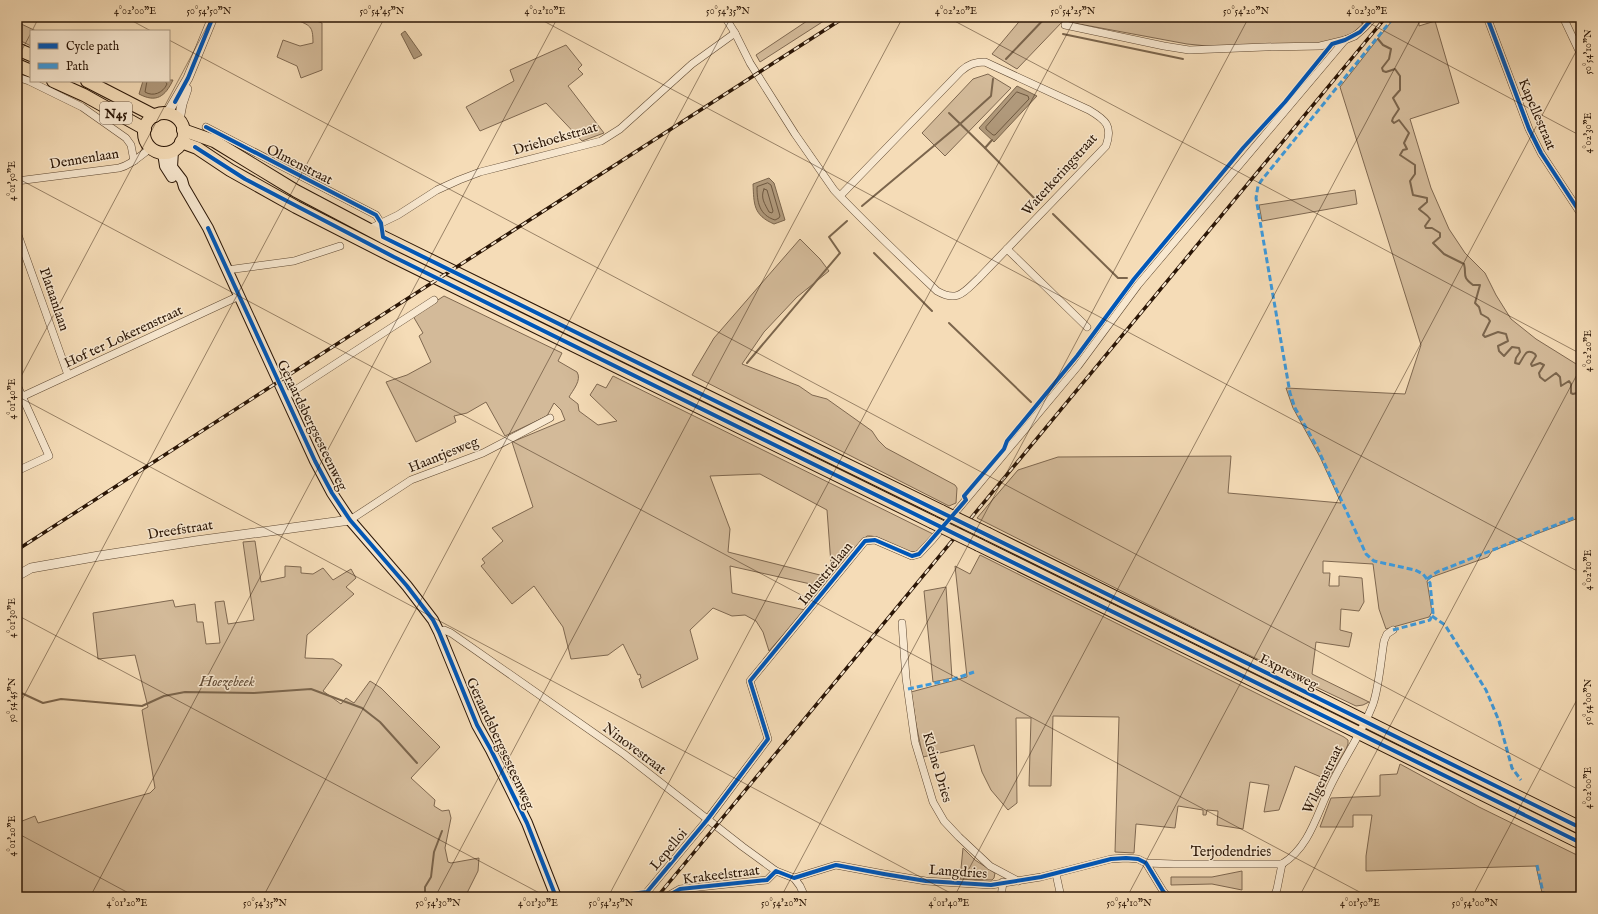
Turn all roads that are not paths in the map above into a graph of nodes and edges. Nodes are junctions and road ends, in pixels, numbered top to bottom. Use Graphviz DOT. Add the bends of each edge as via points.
graph roads {
  1 [pos="213,17"];
  2 [pos="725,17"];
  3 [pos="1374,17"];
  4 [pos="1486,17"];
  5 [pos="1562,17"];
  6 [pos="1065,24"];
  7 [pos="735,33"];
  8 [pos="1345,40"];
  9 [pos="17,49"];
  10 [pos="1581,54"];
  11 [pos="30,55"];
  12 [pos="17,65"];
  13 [pos="30,71"];
  14 [pos="17,77"];
  15 [pos="188,78"];
  16 [pos="30,81"];
  17 [pos="31,82"];
  18 [pos="55,82"];
  19 [pos="89,82"];
  20 [pos="161,115"];
  21 [pos="206,127"];
  22 [pos="145,129"];
  23 [pos="181,131"];
  24 [pos="150,148"];
  25 [pos="168,152"];
  26 [pos="134,161"];
  27 [pos="17,181"];
  28 [pos="840,196"];
  29 [pos="1581,214"];
  30 [pos="382,223"];
  31 [pos="369,229"];
  32 [pos="17,232"];
  33 [pos="382,236"];
  34 [pos="340,246"];
  35 [pos="1007,249"];
  36 [pos="227,270"];
  37 [pos="239,296"];
  38 [pos="434,300"];
  39 [pos="1087,327"];
  40 [pos="68,375"];
  41 [pos="17,385"];
  42 [pos="286,396"];
  43 [pos="20,398"];
  44 [pos="550,418"];
  45 [pos="17,471"];
  46 [pos="350,520"];
  47 [pos="17,576"];
  48 [pos="902,623"];
  49 [pos="1393,630"];
  50 [pos="439,632"];
  51 [pos="750,681"];
  52 [pos="1366,721"];
  53 [pos="1360,734"];
  54 [pos="707,820"];
  55 [pos="1581,828"];
  56 [pos="1581,843"];
  57 [pos="1146,863"];
  58 [pos="1282,864"];
  59 [pos="776,871"];
  60 [pos="1056,874"];
  61 [pos="794,878"];
  62 [pos="1018,881"];
  63 [pos="1003,882"];
  64 [pos="646,892"];
  65 [pos="556,897"];
  66 [pos="666,897"];
  67 [pos="805,897"];
  68 [pos="1001,897"];
  69 [pos="1061,897"];
  70 [pos="1168,897"];
  71 [pos="1274,897"];
  1 -- 15 [label="street"];
  2 -- 7 [label="street"];
  3 -- 8 [label="street" via="1360,32"];
  4 -- 29 [label="street, Kapellestraat" via="1529,129 1541,153"];
  5 -- 10 [label="street"];
  6 -- 8 [label="street" via="1189,50 1320,46"];
  7 -- 28 [label="street, Waterkeringstraat" via="750,63 795,134"];
  7 -- 30 [label="street, Driehoekstraat" via="692,64 620,129 601,141 480,172 436,190"];
  8 -- 51 [label="street, Industrielaan" via="1138,285 1078,366 929,544 919,554 912,556 875,540 865,541"];
  9 -- 11 [label="highway"];
  12 -- 13 [label="highway"];
  14 -- 16 [label="street"];
  15 -- 20 [label="street"];
  15 -- 23 [label="street" via="182,104"];
  17 -- 26 [label="street" via="82,107 126,138 131,145"];
  18 -- 22 [label="highway, N45"];
  19 -- 20 [label="highway, N45"];
  20 -- 22 [label="highway" via="150,119"];
  20 -- 23 [label="highway"];
  21 -- 30 [label="street, Olmenstraat" via="376,215"];
  22 -- 24 [label="highway" via="144,137"];
  23 -- 25 [label="highway"];
  23 -- 31 [label="highway, Expresweg" via="214,141 296,191"];
  23 -- 53 [label="highway, Expresweg, bridge" via="197,148 230,170 394,257"];
  24 -- 25 [label="highway"];
  24 -- 26 [label="street, Dennenlaan"];
  25 -- 36 [label="main road, Geraardsbergsesteenweg" via="172,167 182,180 208,228"];
  26 -- 27 [label="street, Dennenlaan" via="119,168"];
  28 -- 35 [label="street, Waterkeringstraat" via="888,246 937,291 947,297 957,296 965,291"];
  28 -- 35 [label="street, Waterkeringstraat" via="961,71 969,64 985,62 1089,110 1099,116 1108,128 1109,136 1106,146"];
  30 -- 31 [label="street, Driehoekstraat"];
  30 -- 33 [label="street"];
  31 -- 33 [label="highway, Expresweg"];
  32 -- 40 [label="street, Plataanlaan"];
  33 -- 52 [label="highway, Expresweg, bridge"];
  34 -- 36 [label="street" via="294,261"];
  35 -- 39 [label="street"];
  36 -- 37 [label="main road, Geraardsbergsesteenweg"];
  37 -- 40 [label="street, Hof ter Lokerenstraat"];
  37 -- 42 [label="main road, Geraardsbergsesteenweg"];
  38 -- 42 [label="street, Geraardsbergsesteenweg"];
  40 -- 43 [label="street, Hof ter Lokerenstraat"];
  41 -- 43 [label="street"];
  42 -- 46 [label="main road, Geraardsbergsesteenweg" via="322,474"];
  43 -- 45 [label="street" via="49,456"];
  44 -- 46 [label="street, Haantjesweg" via="483,452 412,480"];
  46 -- 47 [label="street, Dreefstraat" via="100,556 31,568"];
  46 -- 50 [label="main road, Geraardsbergsesteenweg" via="422,605"];
  48 -- 62 [label="street, Kleine Dries" via="915,742 933,802 944,821 959,838 990,866"];
  49 -- 52 [label="street, Wilgenstraat" via="1387,634 1384,641 1374,702"];
  50 -- 54 [label="street, Ninovestraat" via="444,630 450,633 522,681 624,754"];
  50 -- 65 [label="main road, Geraardsbergsesteenweg" via="467,703 527,823"];
  51 -- 54 [label="street, Lepelloi" via="768,739"];
  52 -- 53 [label="street, Wilgenstraat"];
  52 -- 55 [label="highway, Expresweg"];
  53 -- 56 [label="highway, Expresweg"];
  53 -- 58 [label="street, Wilgenstraat" via="1330,786 1305,840 1292,858"];
  54 -- 59 [label="street, Ninovestraat"];
  54 -- 64 [label="street, Lepelloi"];
  57 -- 58 [label="street, Terjodendries"];
  57 -- 60 [label="street, Langdries" via="1138,859 1111,859"];
  57 -- 70 [label="street"];
  58 -- 71 [label="street, Terjodendries"];
  59 -- 61 [label="street, Ninovestraat"];
  59 -- 66 [label="street, Krakeelstraat" via="767,880 680,889"];
  60 -- 62 [label="street, Langdries"];
  60 -- 69 [label="street"];
  61 -- 63 [label="street, Langdries" via="836,865 926,881 991,885"];
  61 -- 67 [label="street"];
  62 -- 63 [label="street, Langdries"];
  63 -- 68 [label="street"];
}
